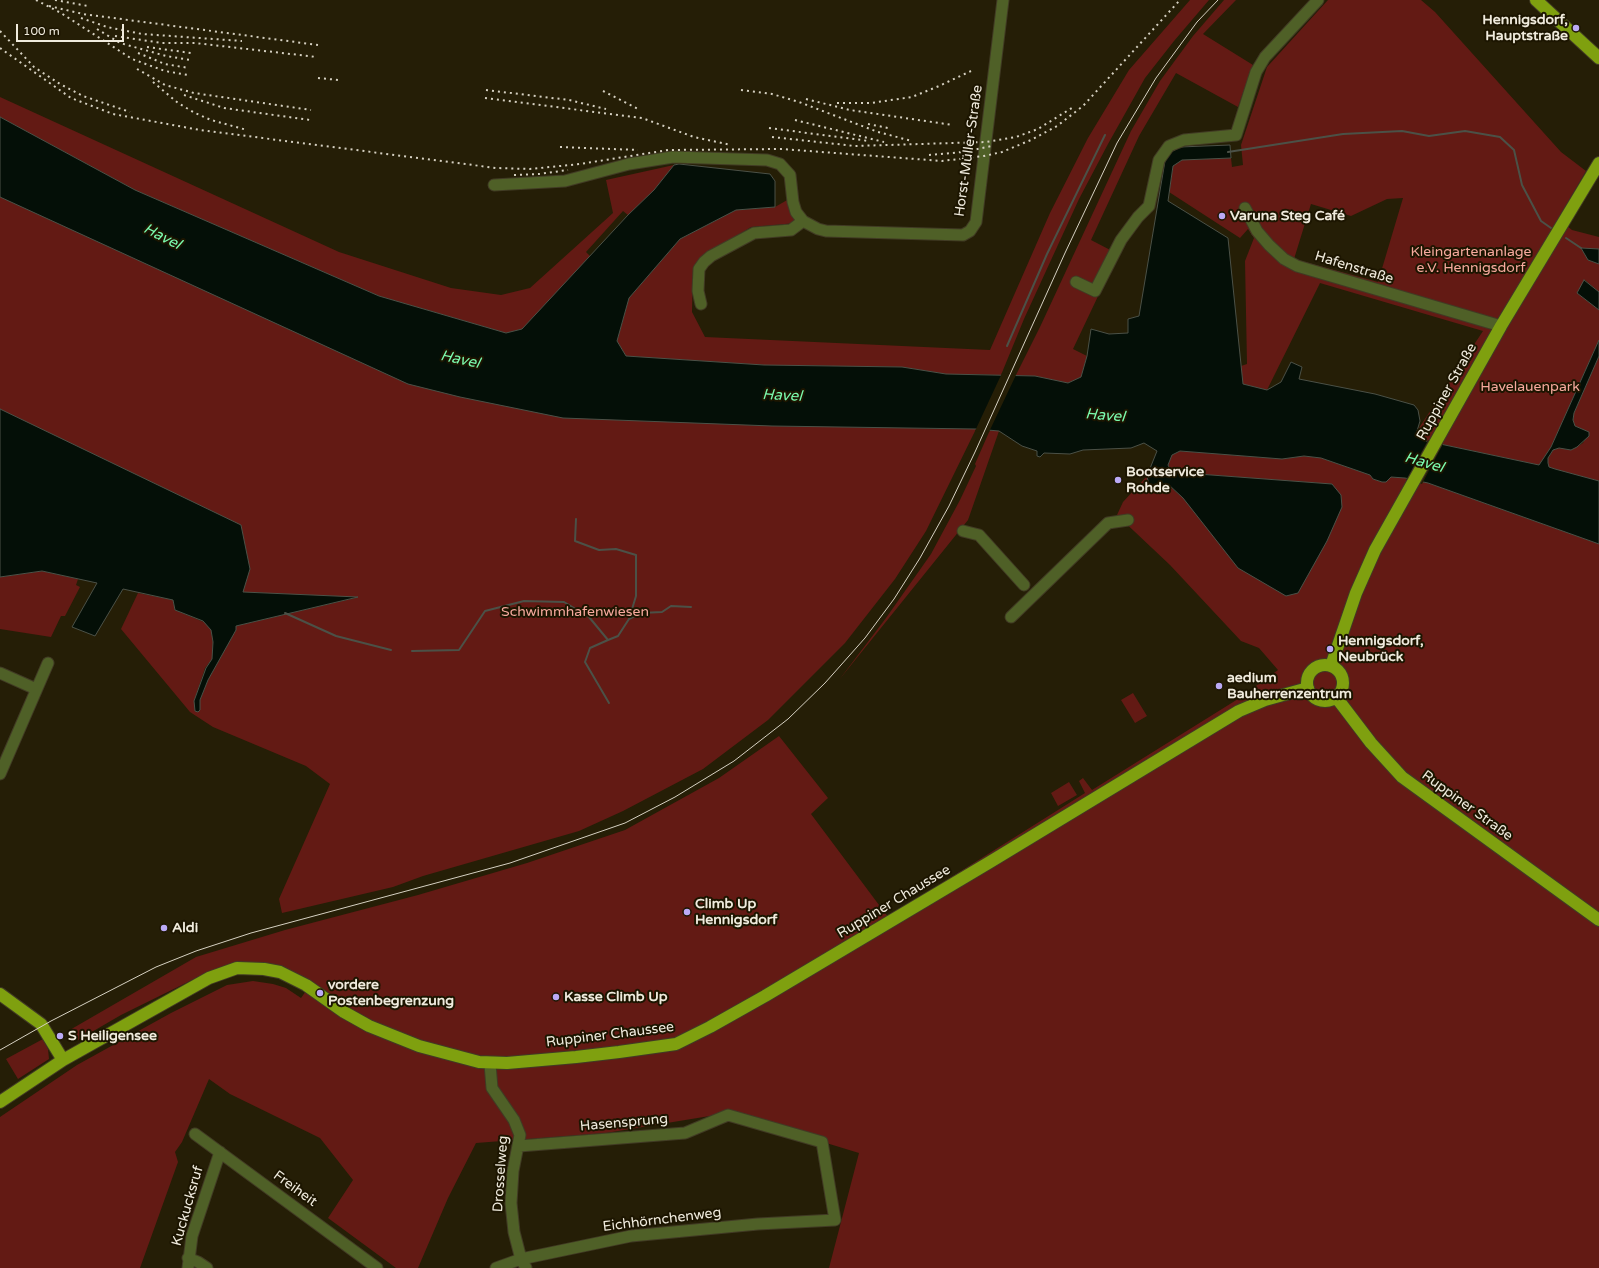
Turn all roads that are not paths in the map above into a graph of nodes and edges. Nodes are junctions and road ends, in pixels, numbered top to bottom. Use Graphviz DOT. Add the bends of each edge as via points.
graph roads {
  1 [pos="1003,0"];
  2 [pos="1318,0"];
  3 [pos="1536,0"];
  4 [pos="1599,58"];
  5 [pos="1599,163"];
  6 [pos="494,185"];
  7 [pos="1245,208"];
  8 [pos="803,221"];
  9 [pos="1076,282"];
  10 [pos="701,304"];
  11 [pos="1501,326"];
  12 [pos="1128,520"];
  13 [pos="963,531"];
  14 [pos="1024,585"];
  15 [pos="1012,617"];
  16 [pos="48,663"];
  17 [pos="1331,666"];
  18 [pos="0,674"];
  19 [pos="1308,688"];
  20 [pos="36,689"];
  21 [pos="1336,698"];
  22 [pos="0,774"];
  23 [pos="1599,920"];
  24 [pos="0,994"];
  25 [pos="63,1060"];
  26 [pos="490,1064"];
  27 [pos="0,1102"];
  28 [pos="195,1134"];
  29 [pos="519,1146"];
  30 [pos="220,1152"];
  31 [pos="835,1220"];
  32 [pos="188,1263"];
  33 [pos="523,1263"];
  34 [pos="207,1268"];
  35 [pos="377,1268"];
  36 [pos="496,1268"];
  1 -- 8 [label="street, Horst-Müller-Straße" via="976,222 970,231 963,235 826,231 818,230"];
  2 -- 9 [label="street" via="1265,57 1259,67 1236,135 1184,140 1169,146 1159,160 1149,206 1121,240 1095,291"];
  3 -- 4 [label="main road"];
  5 -- 11 [label="main road, Ruppiner Straße"];
  6 -- 8 [label="street" via="565,181 629,164 673,157 767,160 780,164 790,175 793,202 796,212"];
  7 -- 11 [label="street, Hafenstraße" via="1257,231 1269,246 1297,266"];
  8 -- 10 [label="street" via="792,230 754,233 711,256 699,269 698,291"];
  11 -- 17 [label="main road, Ruppiner Straße" via="1375,550 1356,593"];
  12 -- 15 [label="street" via="1108,522"];
  13 -- 14 [label="street" via="979,535"];
  16 -- 20 [label="street"];
  17 -- 19 [label="main road" via="1314,669 1308,677"];
  17 -- 21 [label="main road" via="1341,674 1343,680 1343,687"];
  18 -- 20 [label="street"];
  19 -- 21 [label="main road" via="1319,700"];
  19 -- 26 [label="main road, Ruppiner Chaussee" via="1265,700 1232,714 977,870 687,1040 664,1047"];
  20 -- 22 [label="street"];
  21 -- 23 [label="main road, Ruppiner Straße" via="1402,777"];
  24 -- 25 [label="main road" via="41,1024"];
  25 -- 26 [label="main road, Ruppiner Chaussee" via="209,978 237,968 280,972 354,1018 384,1033 443,1054"];
  25 -- 27 [label="main road, Ruppiner Chaussee"];
  26 -- 29 [label="street, Drosselweg" via="492,1088 518,1128"];
  28 -- 30 [label="street, Freiheit"];
  29 -- 31 [label="street, Hasensprung" via="685,1133 728,1115 822,1142"];
  29 -- 33 [label="street, Drosselweg" via="513,1171 511,1203 514,1232"];
  30 -- 32 [label="street, Kuckucksruf" via="192,1236"];
  30 -- 35 [label="street, Freiheit"];
  31 -- 33 [label="street, Eichhörnchenweg" via="758,1224 632,1236"];
  32 -- 34 [label="street" via="198,1262"];
  33 -- 36 [label="street, Eichhörnchenweg"];
}
